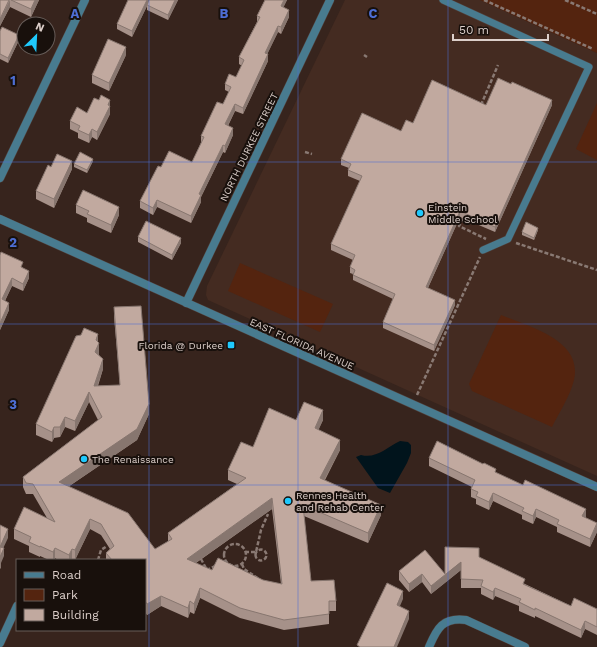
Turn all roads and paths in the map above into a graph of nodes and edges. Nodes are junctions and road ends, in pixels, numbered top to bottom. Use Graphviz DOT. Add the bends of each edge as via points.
graph roads {
  1 [pos="85,0"];
  2 [pos="330,0"];
  3 [pos="444,0"];
  4 [pos="484,0"];
  5 [pos="565,0"];
  6 [pos="597,14"];
  7 [pos="593,49"];
  8 [pos="364,55"];
  9 [pos="368,57"];
  10 [pos="498,65"];
  11 [pos="480,107"];
  12 [pos="305,152"];
  13 [pos="312,154"];
  14 [pos="0,178"];
  15 [pos="463,218"];
  16 [pos="0,219"];
  17 [pos="508,239"];
  18 [pos="497,244"];
  19 [pos="483,250"];
  20 [pos="597,270"];
  21 [pos="186,303"];
  22 [pos="417,395"];
  23 [pos="597,487"];
  24 [pos="268,514"];
  25 [pos="107,546"];
  26 [pos="245,552"];
  27 [pos="256,552"];
  28 [pos="98,559"];
  29 [pos="201,559"];
  30 [pos="226,563"];
  31 [pos="242,564"];
  32 [pos="264,582"];
  33 [pos="16,608"];
  34 [pos="0,643"];
  35 [pos="429,647"];
  36 [pos="525,647"];
  1 -- 14 [label="street"];
  2 -- 21 [label="street, NORTH DURKEE STREET"];
  3 -- 17 [label="lane" via="589,67"];
  4 -- 7 [label="path"];
  5 -- 6 [label="path"];
  8 -- 9 [label="path"];
  10 -- 11 [label="path"];
  12 -- 13 [label="path"];
  15 -- 18 [label="path" via="459,226"];
  16 -- 21 [label="street, EAST FLORIDA AVENUE"];
  17 -- 18 [label="lane"];
  17 -- 20 [label="path" via="530,249"];
  18 -- 19 [label="lane"];
  19 -- 22 [label="path"];
  21 -- 23 [label="street, EAST FLORIDA AVENUE"];
  24 -- 27 [label="path" via="260,530"];
  25 -- 28 [label="path" via="101,550"];
  26 -- 27 [label="path"];
  26 -- 30 [label="path" via="240,545 228,546 224,556"];
  26 -- 31 [label="path" via="246,558"];
  27 -- 27 [label="path" via="259,560 266,556 264,550"];
  29 -- 30 [label="path" via="207,570"];
  30 -- 31 [label="path" via="232,566"];
  31 -- 32 [label="path" via="244,569"];
  33 -- 34 [label="street"];
  35 -- 36 [label="street" via="438,628 451,620 466,620"];
}
